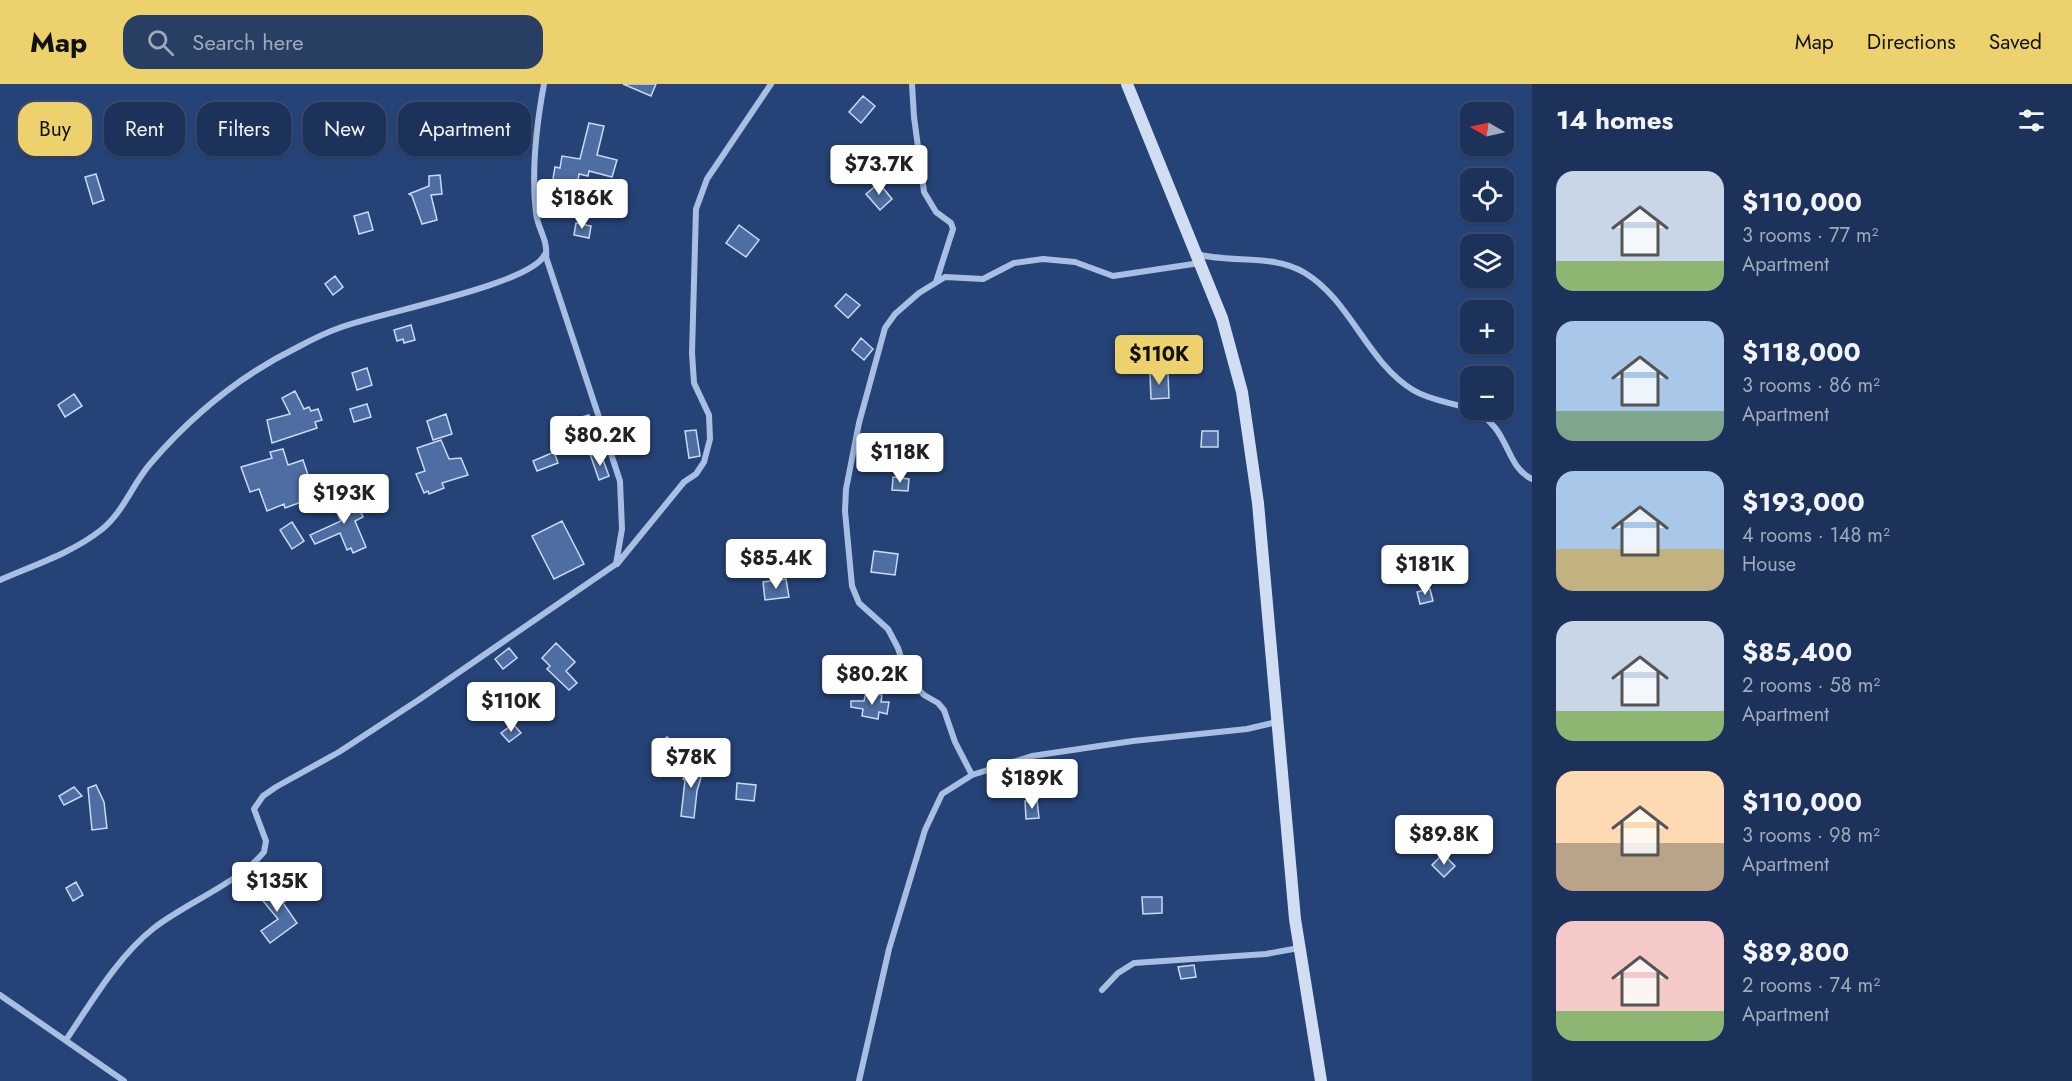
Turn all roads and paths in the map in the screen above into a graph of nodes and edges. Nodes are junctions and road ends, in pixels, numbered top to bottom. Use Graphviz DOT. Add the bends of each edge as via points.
graph roads {
  1 [pos="544,84"];
  2 [pos="771,84"];
  3 [pos="912,84"];
  4 [pos="1127,84"];
  5 [pos="548,245"];
  6 [pos="1198,258"];
  7 [pos="936,282"];
  8 [pos="1460,406"];
  9 [pos="1489,420"];
  10 [pos="1532,478"];
  11 [pos="616,564"];
  12 [pos="0,580"];
  13 [pos="1277,722"];
  14 [pos="972,775"];
  15 [pos="1299,948"];
  16 [pos="1102,990"];
  17 [pos="0,995"];
  18 [pos="66,1040"];
  19 [pos="124,1081"];
  20 [pos="859,1081"];
  21 [pos="1321,1081"];
  1 -- 5 [label="street" via="534,155 534,192 536,217"];
  2 -- 11 [label="street" via="707,179 696,209 692,353 694,383 709,415 707,450 696,474 684,482"];
  3 -- 7 [label="street" via="924,192 953,229"];
  4 -- 6 [label="street"];
  5 -- 11 [label="street" via="546,257 620,481 622,529"];
  5 -- 12 [label="street" via="543,261 526,273 340,327 255,370 180,432 148,466 101,530 58,556"];
  6 -- 7 [label="street" via="1113,276 1075,262 1043,260 1014,263 983,279 945,278"];
  6 -- 8 [label="street" via="1280,263 1304,273 1335,300 1369,348 1403,383 1427,397"];
  6 -- 13 [label="street" via="1228,337 1249,434"];
  7 -- 14 [label="street" via="895,314 885,328 859,423 845,511 854,597 888,629 915,686 944,710"];
  9 -- 10 [label="street" via="1499,430 1516,465"];
  11 -- 18 [label="street" via="420,699 263,796 255,809 266,841 264,852 232,878 152,929 101,987"];
  13 -- 14 [label="street" via="1032,756"];
  13 -- 15 [label="street"];
  14 -- 20 [label="street" via="942,794 929,817 889,949"];
  15 -- 16 [label="street" via="1134,963"];
  15 -- 21 [label="street"];
  17 -- 18 [label="street"];
  18 -- 19 [label="street"];
}
